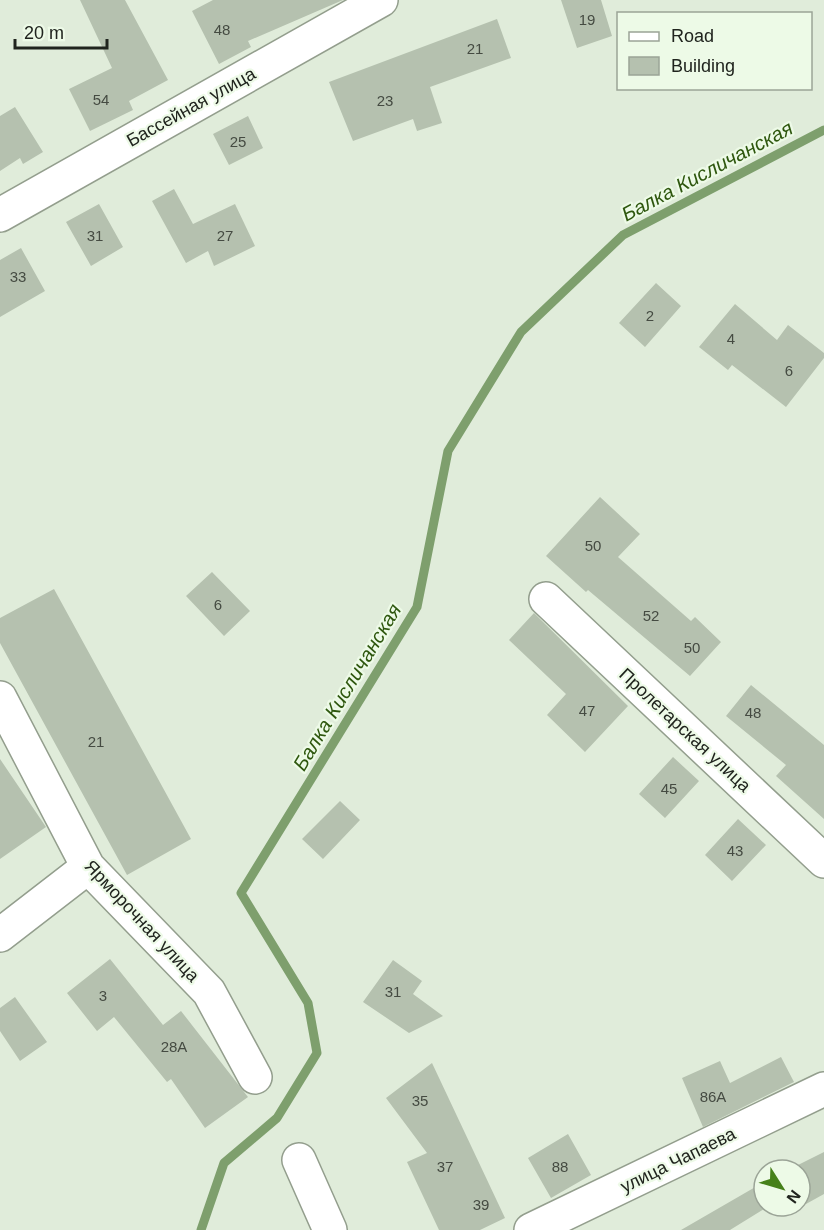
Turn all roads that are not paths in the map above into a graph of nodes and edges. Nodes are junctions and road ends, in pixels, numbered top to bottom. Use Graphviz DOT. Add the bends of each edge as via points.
graph roads {
  1 [pos="381,0"];
  2 [pos="0,215"];
  3 [pos="546,599"];
  4 [pos="0,698"];
  5 [pos="824,861"];
  6 [pos="88,867"];
  7 [pos="0,935"];
  8 [pos="255,1077"];
  9 [pos="824,1089"];
  10 [pos="299,1160"];
  11 [pos="330,1230"];
  12 [pos="531,1230"];
  1 -- 2 [label="street, Бассейная улица"];
  3 -- 5 [label="street, Пролетарская улица"];
  4 -- 6 [label="street, Ярморочная улица"];
  6 -- 7 [label="street"];
  6 -- 8 [label="street, Ярморочная улица" via="209,992"];
  9 -- 12 [label="street, улица Чапаева"];
  10 -- 11 [label="street"];
}
